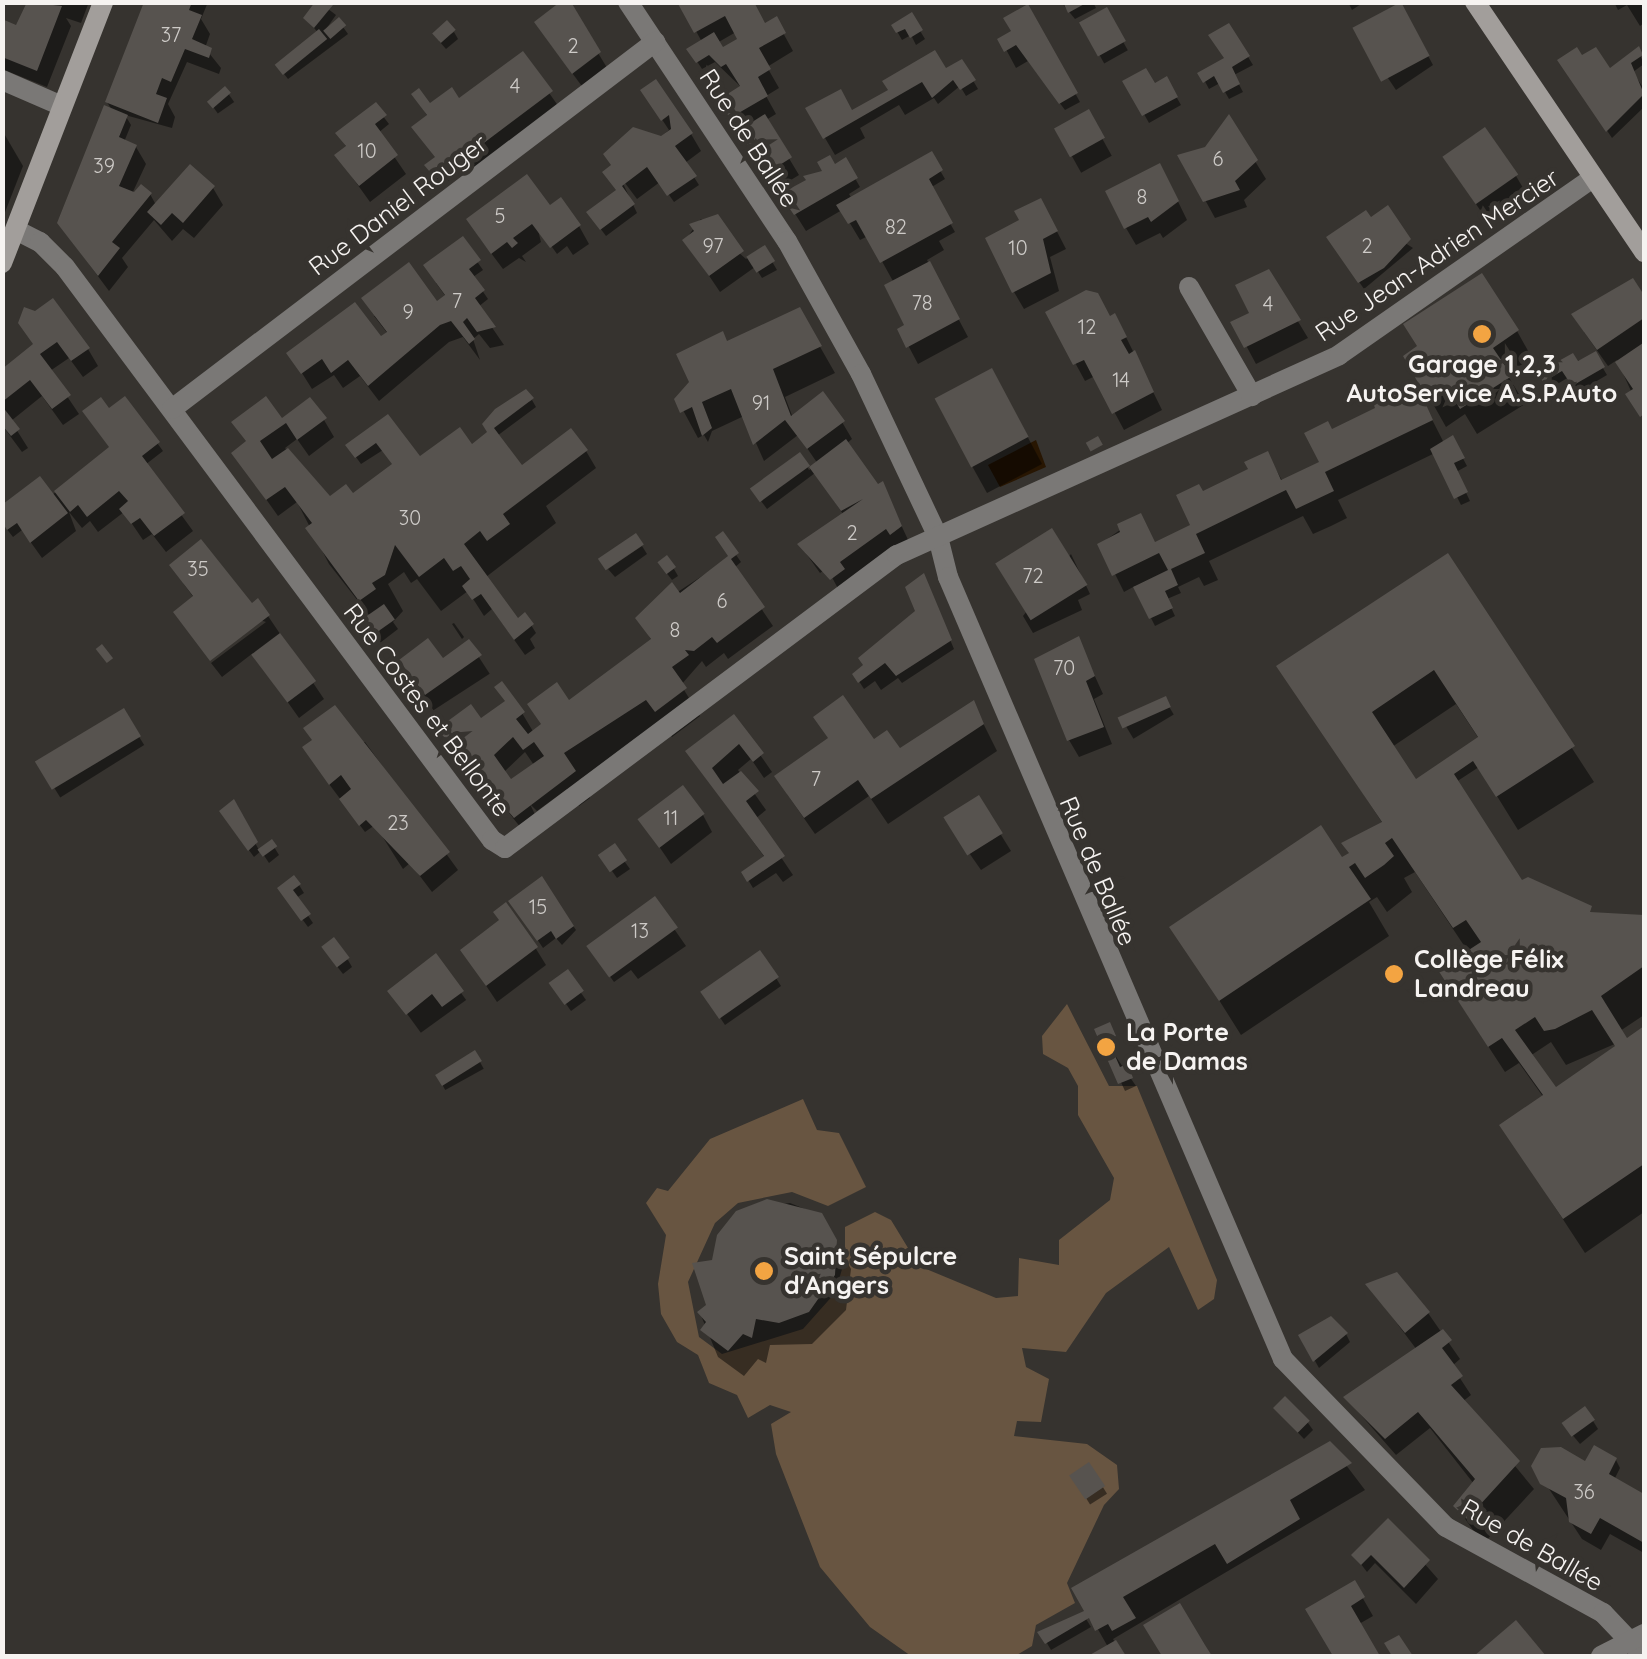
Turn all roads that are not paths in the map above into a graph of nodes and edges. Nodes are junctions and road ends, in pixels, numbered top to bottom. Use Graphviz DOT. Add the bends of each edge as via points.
graph roads {
  1 [pos="102,2"];
  2 [pos="628,2"];
  3 [pos="1475,2"];
  4 [pos="655,42"];
  5 [pos="2,80"];
  6 [pos="62,106"];
  7 [pos="1593,178"];
  8 [pos="1638,227"];
  9 [pos="16,230"];
  10 [pos="1644,252"];
  11 [pos="2,264"];
  12 [pos="1188,287"];
  13 [pos="1252,396"];
  14 [pos="172,409"];
  15 [pos="938,537"];
  16 [pos="1640,1644"];
  17 [pos="1601,1656"];
  1 -- 6 [label="street"];
  2 -- 4 [label="street, Rue de Ballée"];
  3 -- 7 [label="street"];
  4 -- 14 [label="street, Rue Daniel Rouger"];
  4 -- 15 [label="street, Rue de Ballée" via="796,258 862,374"];
  5 -- 6 [label="street"];
  6 -- 9 [label="street"];
  7 -- 8 [label="street"];
  7 -- 13 [label="street, Rue Jean-Adrien Mercier" via="1339,355"];
  8 -- 10 [label="street"];
  9 -- 11 [label="street"];
  9 -- 14 [label="street, Rue Costes et Bellonte" via="53,253"];
  12 -- 13 [label="street"];
  13 -- 15 [label="street, Rue Jean-Adrien Mercier"];
  14 -- 15 [label="street, Rue Costes et Bellonte" via="492,840 505,848 898,555"];
  15 -- 16 [label="street, Rue de Ballée" via="970,630 1282,1359 1446,1527 1602,1613"];
  16 -- 17 [label="street"];
}
